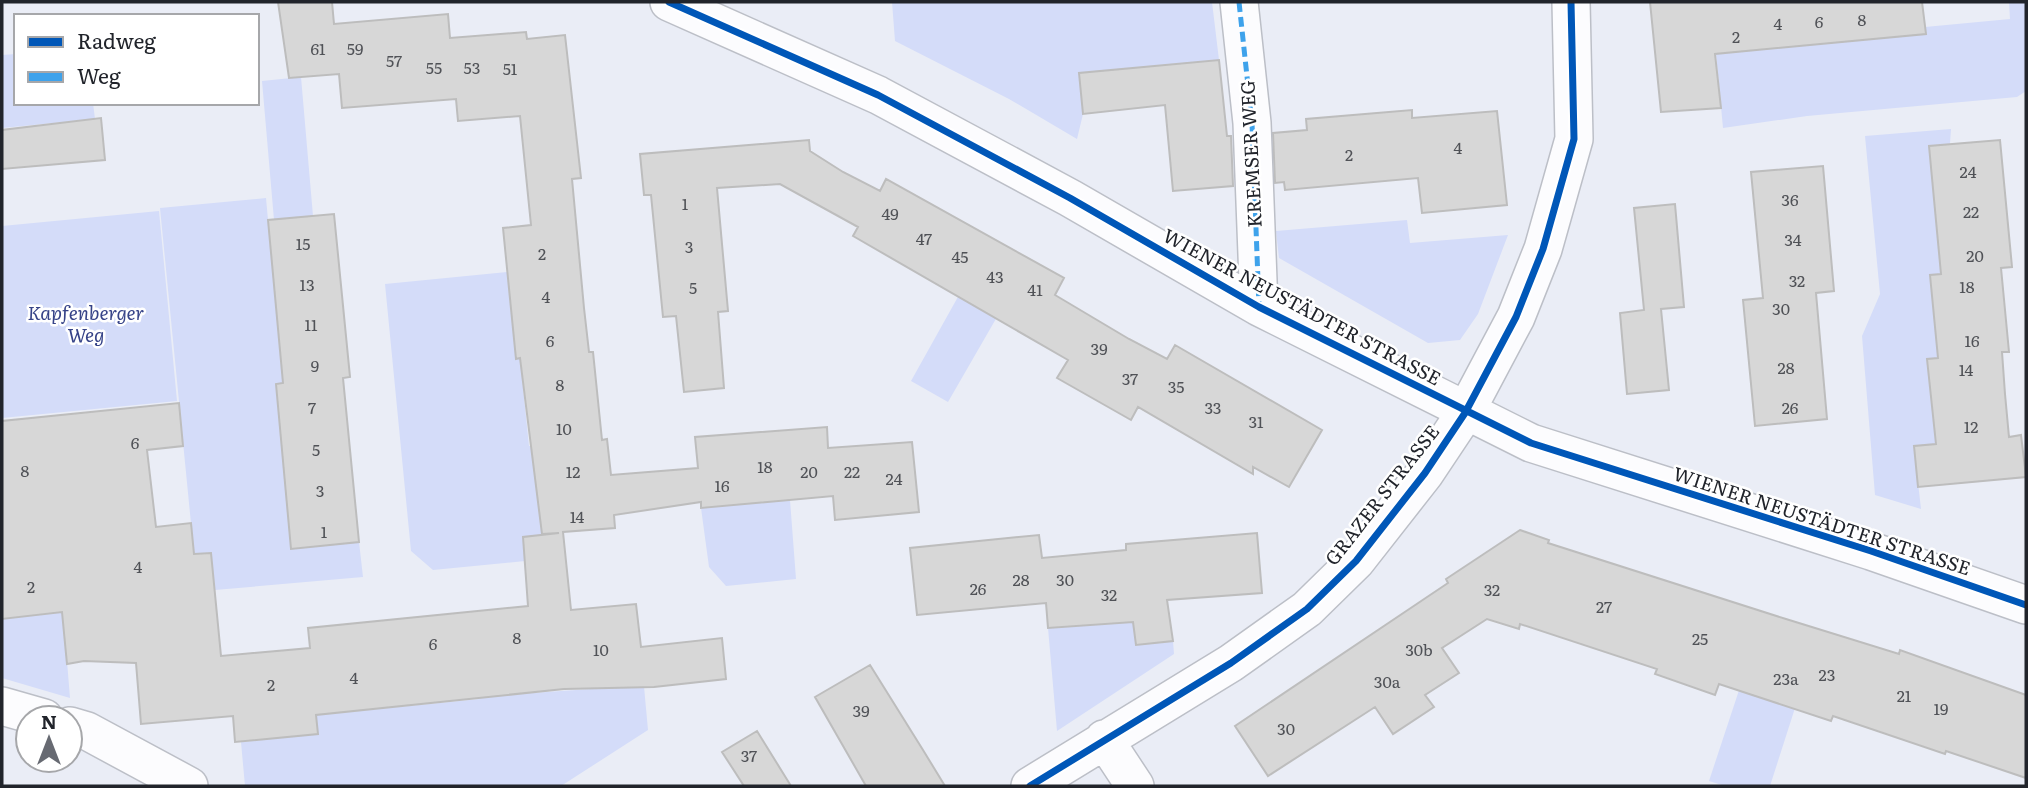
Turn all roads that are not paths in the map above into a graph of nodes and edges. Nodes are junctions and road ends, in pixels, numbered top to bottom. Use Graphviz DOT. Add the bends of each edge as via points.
graph roads {
  1 [pos="668,2"];
  2 [pos="1239,2"];
  3 [pos="1571,2"];
  4 [pos="1259,307"];
  5 [pos="1465,413"];
  6 [pos="2026,604"];
  7 [pos="84,729"];
  8 [pos="1104,739"];
  9 [pos="190,786"];
  10 [pos="1030,786"];
  11 [pos="1135,786"];
  1 -- 4 [label="street, WIENER NEUSTÄDTER STRASSE" via="878,95"];
  2 -- 4 [label="street, KREMSER WEG" via="1252,123"];
  3 -- 5 [label="street, GRAZER STRASSE" via="1574,139 1543,249 1516,317"];
  4 -- 5 [label="street, WIENER NEUSTÄDTER STRASSE"];
  5 -- 6 [label="street, WIENER NEUSTÄDTER STRASSE" via="1531,443"];
  5 -- 8 [label="street, GRAZER STRASSE" via="1356,561 1307,609 1231,663"];
  7 -- 9 [label="street"];
  8 -- 10 [label="street, GRAZER STRASSE"];
  8 -- 11 [label="street"];
}
